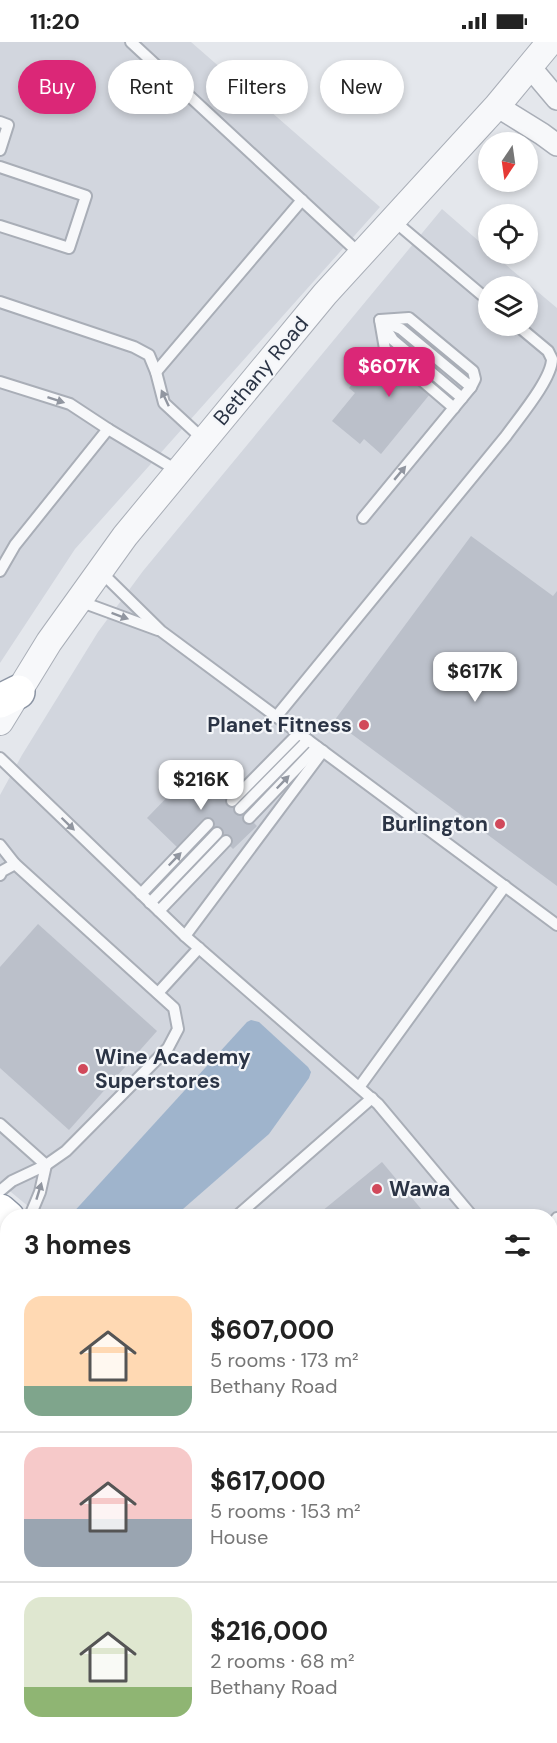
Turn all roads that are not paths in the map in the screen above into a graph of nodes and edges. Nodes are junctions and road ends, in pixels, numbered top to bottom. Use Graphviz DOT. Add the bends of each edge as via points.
graph roads {
  1 [pos="130,42"];
  2 [pos="550,42"];
  3 [pos="530,68"];
  4 [pos="557,99"];
  5 [pos="497,106"];
  6 [pos="0,122"];
  7 [pos="557,146"];
  8 [pos="0,150"];
  9 [pos="0,167"];
  10 [pos="302,200"];
  11 [pos="393,220"];
  12 [pos="0,226"];
  13 [pos="360,254"];
  14 [pos="478,292"];
  15 [pos="0,302"];
  16 [pos="380,320"];
  17 [pos="530,336"];
  18 [pos="156,372"];
  19 [pos="0,382"];
  20 [pos="462,398"];
  21 [pos="454,408"];
  22 [pos="108,429"];
  23 [pos="205,440"];
  24 [pos="179,471"];
  25 [pos="363,518"];
  26 [pos="0,571"];
  27 [pos="100,571"];
  28 [pos="79,601"];
  29 [pos="161,631"];
  30 [pos="9,697"];
  31 [pos="276,717"];
  32 [pos="0,722"];
  33 [pos="311,742"];
  34 [pos="0,758"];
  35 [pos="236,805"];
  36 [pos="249,818"];
  37 [pos="208,825"];
  38 [pos="217,833"];
  39 [pos="226,841"];
  40 [pos="0,845"];
  41 [pos="15,864"];
  42 [pos="1,872"];
  43 [pos="505,886"];
  44 [pos="141,894"];
  45 [pos="150,903"];
  46 [pos="159,911"];
  47 [pos="557,925"];
  48 [pos="185,936"];
  49 [pos="199,948"];
  50 [pos="158,993"];
  51 [pos="360,1086"];
  52 [pos="372,1098"];
  53 [pos="0,1124"];
  54 [pos="46,1165"];
  55 [pos="0,1191"];
  56 [pos="33,1209"];
  57 [pos="245,1209"];
  58 [pos="466,1209"];
  1 -- 10 [label="lane"];
  2 -- 3 [label="street, Bethany Road"];
  3 -- 4 [label="street"];
  3 -- 5 [label="street, Bethany Road"];
  5 -- 7 [label="street"];
  5 -- 11 [label="street, Bethany Road"];
  6 -- 8 [label="lane" via="8,125"];
  9 -- 12 [label="lane" via="86,196 69,248"];
  10 -- 13 [label="lane"];
  10 -- 18 [label="lane"];
  11 -- 13 [label="street, Bethany Road"];
  11 -- 14 [label="lane"];
  13 -- 23 [label="street, Bethany Road"];
  15 -- 18 [label="lane" via="134,347 149,355"];
  16 -- 20 [label="lane" via="393,340"];
  16 -- 20 [label="lane" via="401,329 471,387"];
  16 -- 21 [label="lane" via="385,350"];
  17 -- 31 [label="lane" via="552,359 532,401"];
  23 -- 18 [label="lane, one-way" via="164,403"];
  19 -- 22 [label="lane, one-way" via="70,404"];
  20 -- 21 [label="lane"];
  25 -- 21 [label="lane, one-way"];
  22 -- 24 [label="lane"];
  22 -- 26 [label="lane" via="15,545"];
  23 -- 24 [label="street, Bethany Road"];
  24 -- 27 [label="street, Bethany Road"];
  27 -- 28 [label="street, Bethany Road"];
  27 -- 29 [label="lane"];
  28 -- 29 [label="lane, one-way"];
  28 -- 30 [label="street, Bethany Road"];
  29 -- 31 [label="lane"];
  30 -- 32 [label="street, Bethany Road"];
  31 -- 33 [label="lane"];
  33 -- 35 [label="lane"];
  36 -- 33 [label="lane, one-way"];
  33 -- 43 [label="lane"];
  33 -- 48 [label="lane"];
  34 -- 44 [label="lane, one-way"];
  44 -- 37 [label="lane, one-way"];
  38 -- 45 [label="lane"];
  39 -- 46 [label="lane"];
  40 -- 41 [label="lane"];
  41 -- 42 [label="lane"];
  41 -- 50 [label="lane"];
  43 -- 47 [label="lane"];
  43 -- 51 [label="lane"];
  44 -- 45 [label="lane"];
  45 -- 46 [label="lane"];
  46 -- 48 [label="lane"];
  48 -- 49 [label="lane"];
  49 -- 50 [label="lane"];
  49 -- 51 [label="lane"];
  50 -- 54 [label="lane" via="174,1008 176,1018 178,1029 168,1047 66,1151"];
  51 -- 52 [label="lane"];
  52 -- 57 [label="lane"];
  52 -- 58 [label="lane"];
  53 -- 54 [label="lane"];
  54 -- 55 [label="lane"];
  56 -- 54 [label="lane, one-way"];
}
